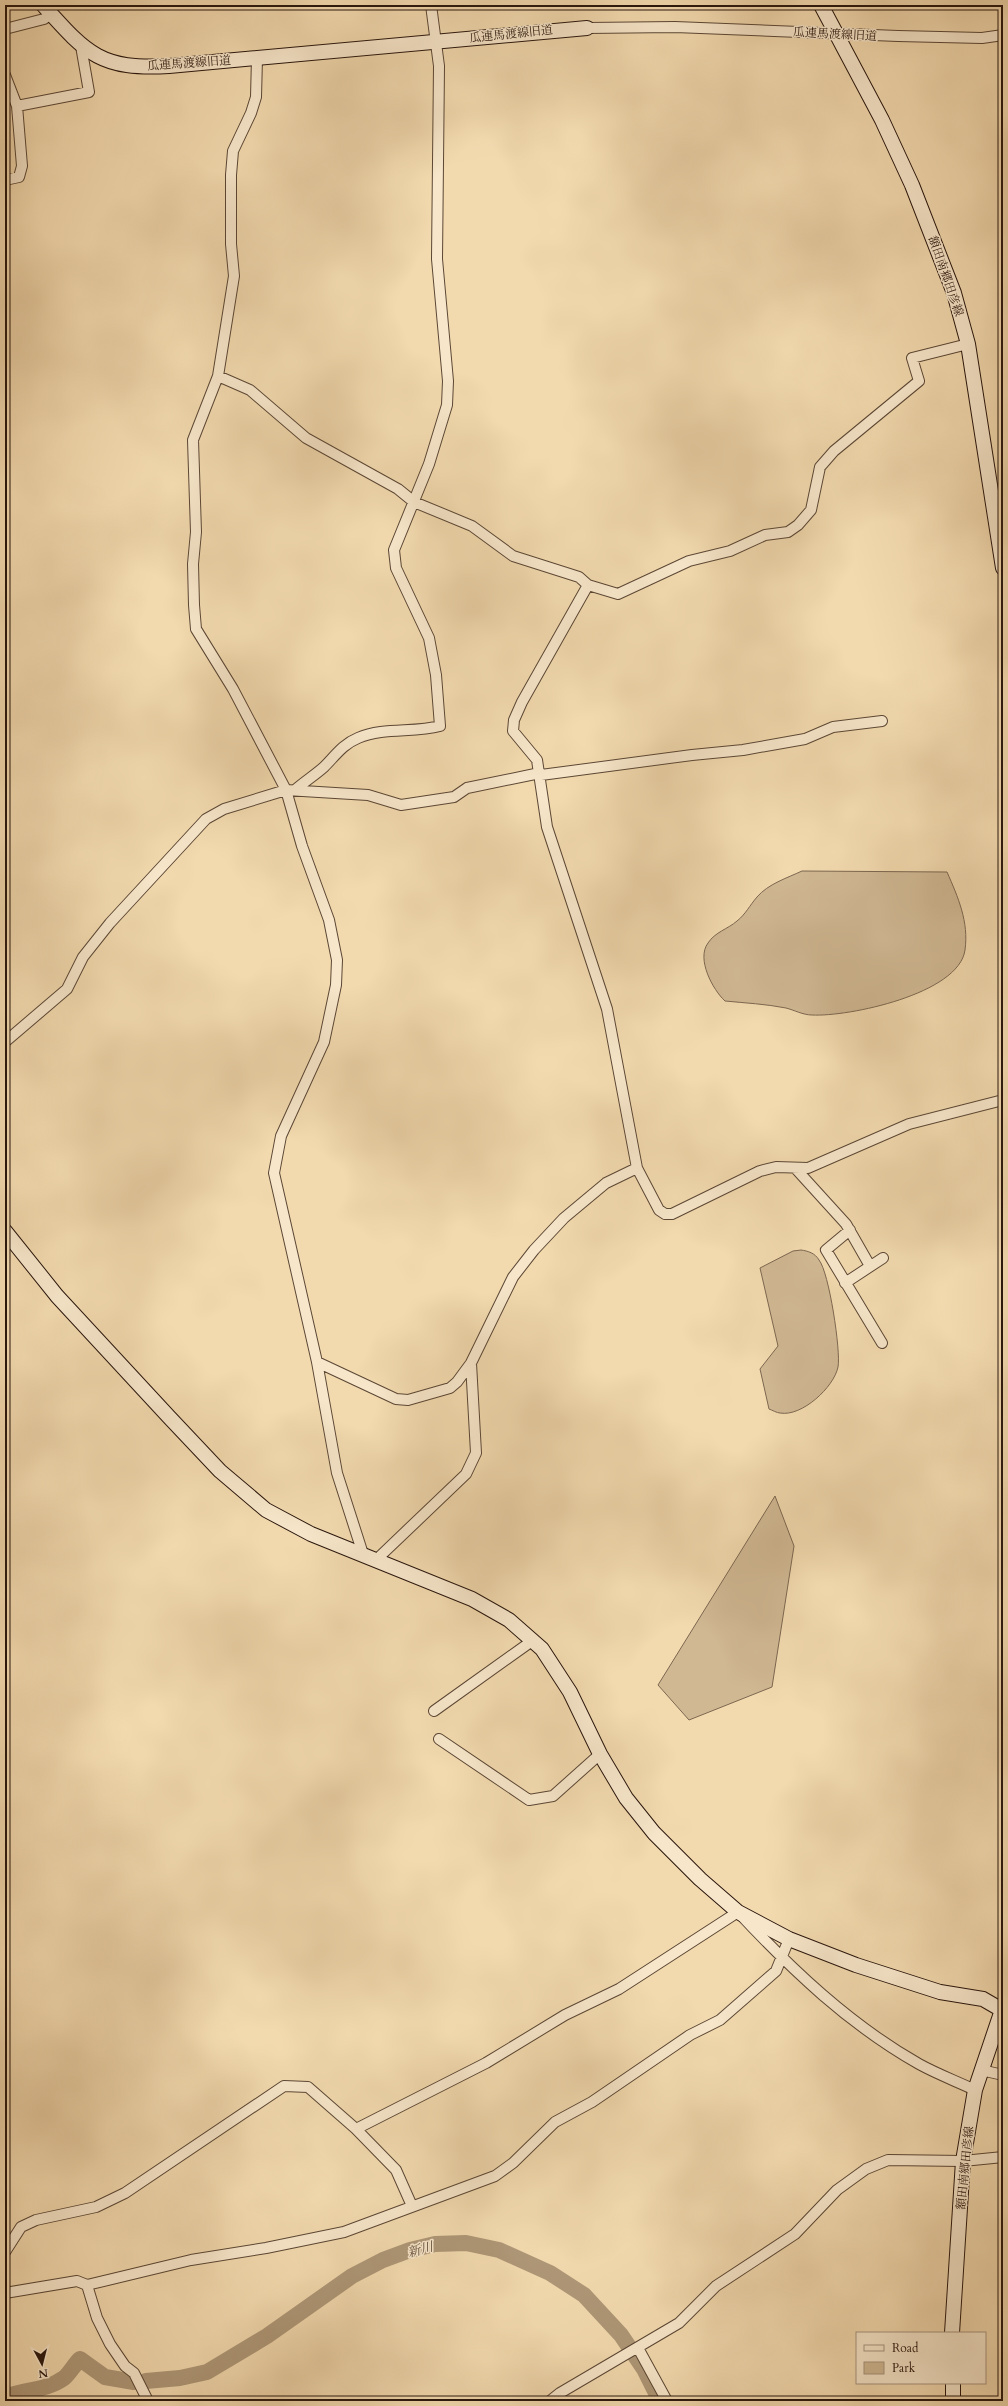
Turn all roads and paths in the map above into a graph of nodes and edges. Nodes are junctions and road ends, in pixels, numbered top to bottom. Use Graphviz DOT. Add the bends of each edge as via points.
graph roads {
  1 [pos="431,5"];
  2 [pos="821,5"];
  3 [pos="47,10"];
  4 [pos="587,28"];
  5 [pos="5,29"];
  6 [pos="835,33"];
  7 [pos="1003,35"];
  8 [pos="436,42"];
  9 [pos="81,46"];
  10 [pos="257,58"];
  11 [pos="5,75"];
  12 [pos="17,106"];
  13 [pos="5,180"];
  14 [pos="968,344"];
  15 [pos="218,376"];
  16 [pos="414,502"];
  17 [pos="1003,568"];
  18 [pos="588,585"];
  19 [pos="882,722"];
  20 [pos="541,775"];
  21 [pos="290,790"];
  22 [pos="5,1042"];
  23 [pos="1003,1100"];
  24 [pos="637,1168"];
  25 [pos="796,1169"];
  26 [pos="850,1230"];
  27 [pos="5,1231"];
  28 [pos="883,1258"];
  29 [pos="870,1266"];
  30 [pos="846,1283"];
  31 [pos="882,1344"];
  32 [pos="317,1362"];
  33 [pos="471,1363"];
  34 [pos="363,1554"];
  35 [pos="376,1560"];
  36 [pos="532,1641"];
  37 [pos="434,1711"];
  38 [pos="439,1739"];
  39 [pos="600,1754"];
  40 [pos="738,1912"];
  41 [pos="789,1939"];
  42 [pos="781,1958"];
  43 [pos="1002,2009"];
  44 [pos="981,2070"];
  45 [pos="1003,2075"];
  46 [pos="975,2090"];
  47 [pos="356,2129"];
  48 [pos="1003,2157"];
  49 [pos="963,2161"];
  50 [pos="412,2206"];
  51 [pos="5,2252"];
  52 [pos="87,2285"];
  53 [pos="5,2292"];
  54 [pos="952,2332"];
  55 [pos="634,2350"];
  56 [pos="953,2384"];
  57 [pos="148,2401"];
  58 [pos="550,2401"];
  59 [pos="667,2401"];
  60 [pos="953,2401"];
  1 -- 8 [label="street"];
  2 -- 6 [label="street, 額田南郷田彦線"];
  3 -- 5 [label="street" via="44,19"];
  3 -- 9 [label="street, 瓜連馬渡線旧道"];
  4 -- 6 [label="street, 瓜連馬渡線旧道" via="675,27"];
  4 -- 8 [label="street, 瓜連馬渡線旧道"];
  6 -- 7 [label="street, 瓜連馬渡線旧道" via="982,38"];
  6 -- 14 [label="street, 額田南郷田彦線" via="882,120 912,185 954,293"];
  8 -- 10 [label="street, 瓜連馬渡線旧道"];
  8 -- 16 [label="street" via="439,66 437,259 448,387 447,405 438,437"];
  9 -- 10 [label="street, 瓜連馬渡線旧道" via="106,60 136,67"];
  9 -- 12 [label="street" via="89,92"];
  10 -- 15 [label="street" via="256,97 233,151 231,213 234,276"];
  11 -- 12 [label="street"];
  12 -- 13 [label="street" via="22,166 19,177"];
  14 -- 17 [label="street, 額田南郷田彦線"];
  14 -- 18 [label="street" via="912,358 919,381 834,451 820,467 811,510 788,532 765,535 730,551 689,561 618,594"];
  15 -- 16 [label="street" via="250,390 306,438 398,489"];
  15 -- 21 [label="street" via="193,440 196,630 233,689"];
  16 -- 18 [label="street" via="472,526 513,556 579,577"];
  16 -- 21 [label="street" via="394,550 396,568 429,638 436,675 440,726 426,730 391,731 359,738 341,748 323,767"];
  18 -- 20 [label="street" via="514,720 513,731 537,760"];
  19 -- 20 [label="street" via="833,727 805,739 743,750"];
  20 -- 21 [label="street" via="535,774 467,788 454,798 401,805 368,794"];
  20 -- 24 [label="street" via="547,827 607,1008"];
  21 -- 22 [label="street" via="224,809 206,819 110,923 83,957 67,988"];
  21 -- 32 [label="street" via="302,846 329,920 337,960 336,985 324,1042 281,1136 274,1173"];
  23 -- 25 [label="street" via="909,1124 808,1168"];
  24 -- 25 [label="street" via="649,1194 659,1210 665,1214 678,1211 760,1171 776,1167"];
  24 -- 33 [label="street" via="606,1183 564,1218 534,1250 513,1277"];
  25 -- 26 [label="street"];
  26 -- 29 [label="street"];
  26 -- 30 [label="street" via="826,1250"];
  27 -- 34 [label="street" via="57,1296 220,1470 266,1510 311,1534"];
  28 -- 29 [label="street"];
  29 -- 30 [label="street"];
  30 -- 31 [label="street"];
  32 -- 33 [label="street" via="396,1399 408,1400 450,1388"];
  32 -- 34 [label="street" via="337,1473"];
  33 -- 35 [label="street" via="476,1453 466,1474"];
  34 -- 35 [label="street"];
  35 -- 36 [label="street" via="472,1599 509,1620"];
  36 -- 37 [label="street"];
  36 -- 39 [label="street" via="542,1649 570,1692"];
  38 -- 39 [label="street" via="529,1800 553,1796"];
  39 -- 40 [label="street" via="626,1798 654,1833"];
  40 -- 41 [label="street"];
  40 -- 42 [label="street"];
  40 -- 47 [label="street" via="619,1989 565,2015 486,2063"];
  41 -- 42 [label="street"];
  41 -- 43 [label="street" via="856,1965 940,1992 983,1999"];
  42 -- 46 [label="street" via="827,2000 890,2045 920,2064"];
  42 -- 50 [label="street" via="776,1970 720,2020 690,2035 592,2102 555,2122 513,2163 495,2176"];
  43 -- 44 [label="street, 額田南郷田彦線"];
  44 -- 45 [label="street"];
  44 -- 46 [label="street, 額田南郷田彦線"];
  46 -- 49 [label="street, 額田南郷田彦線"];
  47 -- 50 [label="street" via="396,2170"];
  47 -- 51 [label="street" via="308,2087 284,2086 125,2193 96,2206 36,2220 21,2228"];
  48 -- 49 [label="street"];
  49 -- 54 [label="street, 額田南郷田彦線"];
  49 -- 55 [label="street" via="888,2160 866,2169 837,2190 795,2234 716,2286 679,2323"];
  50 -- 52 [label="street" via="344,2232 191,2260"];
  52 -- 53 [label="street" via="77,2281"];
  52 -- 57 [label="street" via="97,2318 110,2344 125,2366 134,2373"];
  55 -- 58 [label="street"];
  55 -- 59 [label="street"];
  56 -- 60 [label="street"];
}
